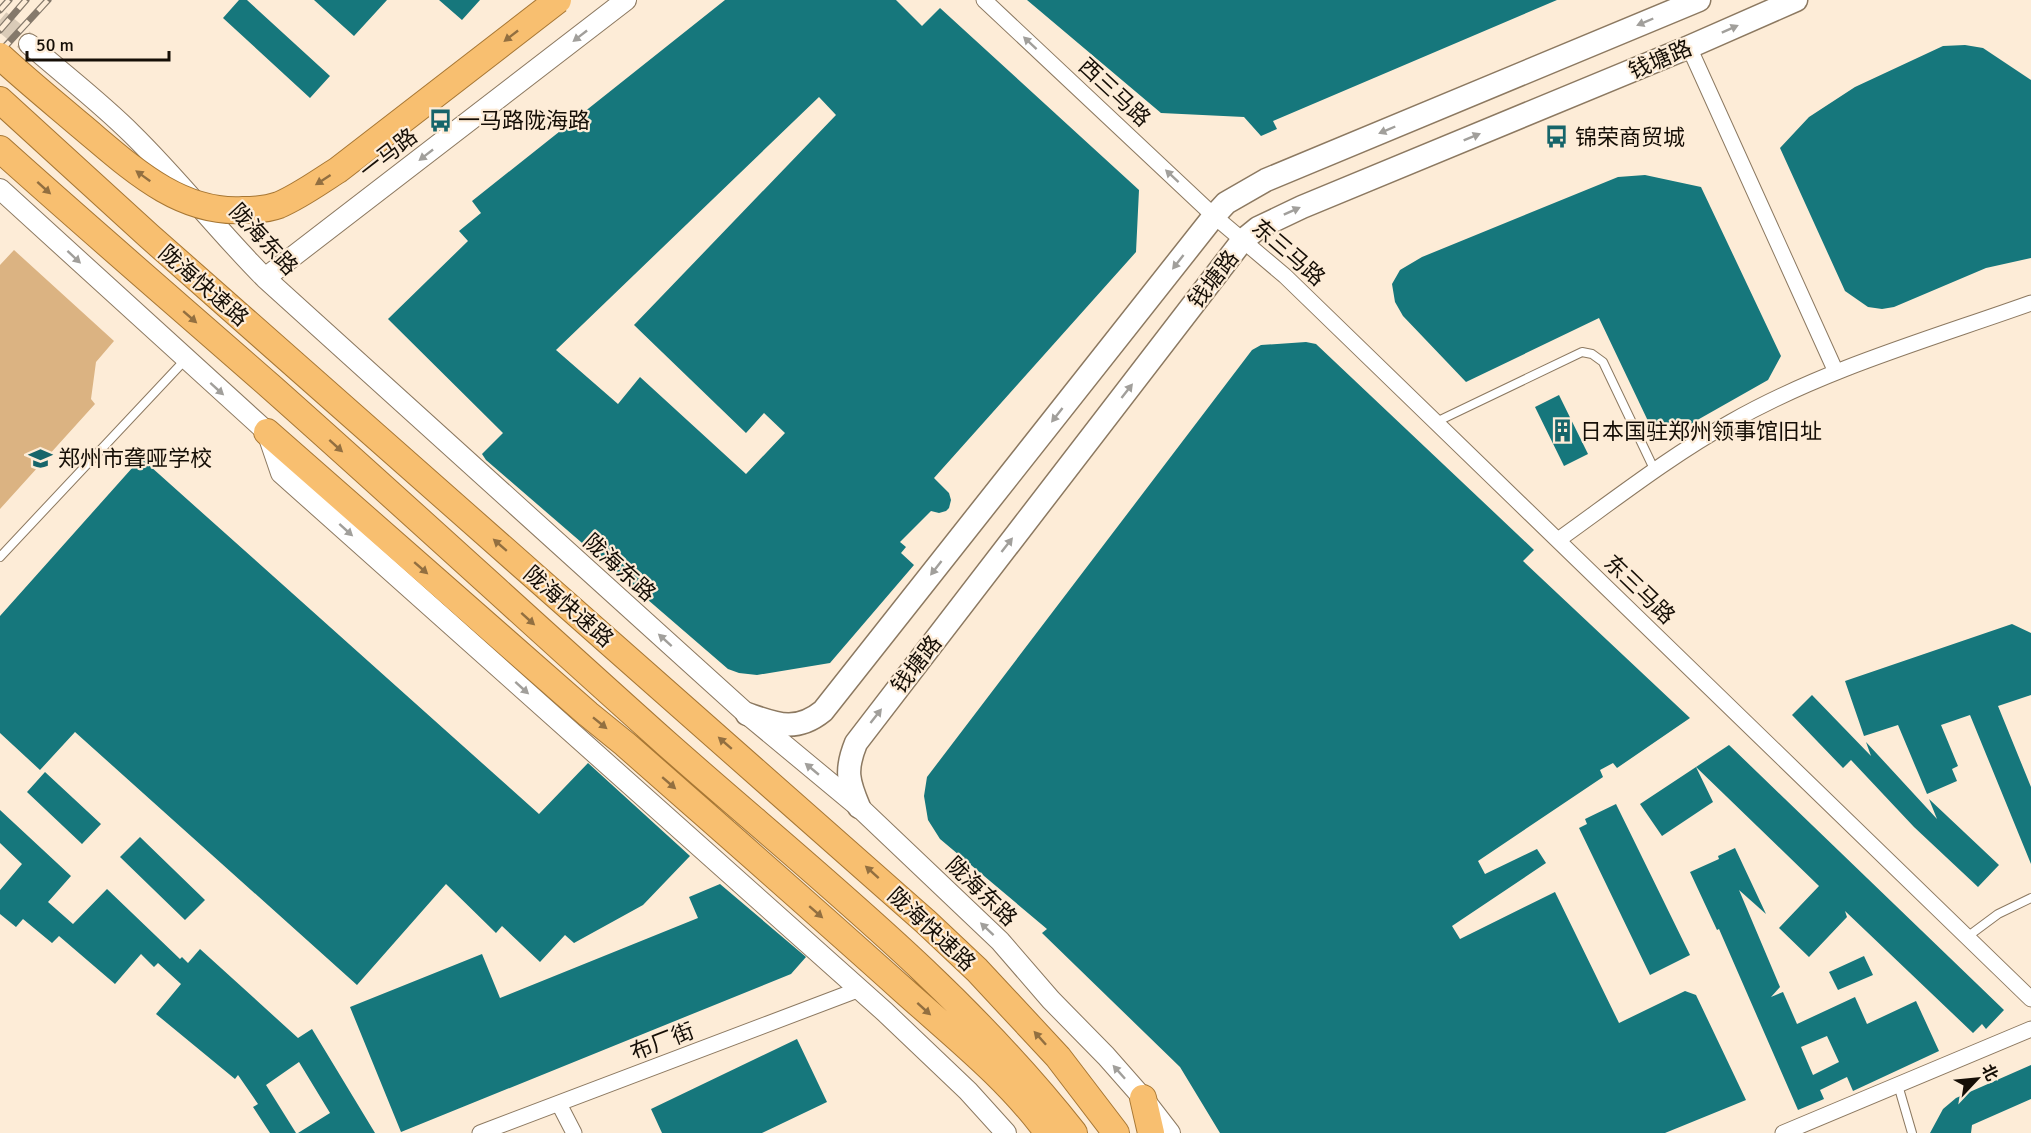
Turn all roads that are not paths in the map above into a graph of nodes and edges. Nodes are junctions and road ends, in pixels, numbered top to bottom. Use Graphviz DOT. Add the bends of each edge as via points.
graph roads {
  1 [pos="558,0"];
  2 [pos="626,0"];
  3 [pos="984,0"];
  4 [pos="1699,0"];
  5 [pos="1796,0"];
  6 [pos="29,44"];
  7 [pos="1689,47"];
  8 [pos="0,56"];
  9 [pos="0,100"];
  10 [pos="0,149"];
  11 [pos="0,189"];
  12 [pos="1214,216"];
  13 [pos="1242,241"];
  14 [pos="265,278"];
  15 [pos="2031,303"];
  16 [pos="185,360"];
  17 [pos="1836,372"];
  18 [pos="1436,422"];
  19 [pos="267,432"];
  20 [pos="1656,471"];
  21 [pos="1558,540"];
  22 [pos="0,557"];
  23 [pos="747,714"];
  24 [pos="859,807"];
  25 [pos="2031,898"];
  26 [pos="1967,937"];
  27 [pos="860,989"];
  28 [pos="2031,999"];
  29 [pos="2031,1029"];
  30 [pos="1898,1085"];
  31 [pos="1143,1098"];
  32 [pos="559,1104"];
  33 [pos="480,1133"];
  34 [pos="574,1133"];
  35 [pos="1006,1133"];
  36 [pos="1048,1133"];
  37 [pos="1074,1133"];
  38 [pos="1116,1133"];
  39 [pos="1151,1133"];
  40 [pos="1170,1133"];
  41 [pos="1783,1133"];
  42 [pos="1912,1133"];
  1 -- 8 [label="highway, one-way, bridge" via="338,170 278,205 255,210 208,208 148,181"];
  2 -- 14 [label="street, 一马路, one-way"];
  12 -- 3 [label="street, 西三马路, one-way"];
  4 -- 12 [label="main road, 钱塘路, one-way" via="1266,180 1234,198"];
  7 -- 5 [label="main road, 钱塘路, one-way"];
  6 -- 14 [label="street, 陇海东路" via="131,133"];
  13 -- 7 [label="main road, 钱塘路, one-way" via="1258,228 1302,207"];
  7 -- 17 [label="street"];
  38 -- 9 [label="highway, 陇海快速路, one-way" via="1058,1057 927,922"];
  10 -- 37 [label="highway, 陇海快速路, one-way" via="867,919 990,1035"];
  11 -- 16 [label="street, one-way"];
  12 -- 13 [label="street, 东三马路"];
  12 -- 23 [label="main road, 钱塘路, one-way" via="823,711 812,720 789,725"];
  13 -- 18 [label="street, 东三马路" via="1285,276"];
  24 -- 13 [label="main road, 钱塘路, one-way" via="848,774 856,743"];
  23 -- 14 [label="street, 陇海东路, one-way"];
  15 -- 17 [label="street"];
  16 -- 19 [label="street, one-way"];
  16 -- 22 [label="lane"];
  17 -- 20 [label="street" via="1730,422"];
  18 -- 20 [label="lane" via="1582,352 1592,354 1603,362"];
  18 -- 21 [label="street, 东三马路"];
  19 -- 27 [label="street, one-way" via="281,473"];
  19 -- 36 [label="highway, one-way" via="626,744 972,1053 1032,1111"];
  20 -- 21 [label="street"];
  21 -- 26 [label="street, 东三马路"];
  24 -- 23 [label="street, 陇海东路, one-way"];
  31 -- 24 [label="street, 陇海东路, one-way" via="1000,941"];
  25 -- 26 [label="lane" via="1998,914"];
  26 -- 28 [label="street, 东三马路"];
  27 -- 32 [label="street, 布厂街"];
  27 -- 35 [label="street" via="968,1090"];
  29 -- 30 [label="street"];
  30 -- 41 [label="street"];
  30 -- 42 [label="lane"];
  31 -- 39 [label="highway"];
  31 -- 40 [label="street, 陇海东路"];
  32 -- 33 [label="street, 布厂街"];
  32 -- 34 [label="street"];
}
